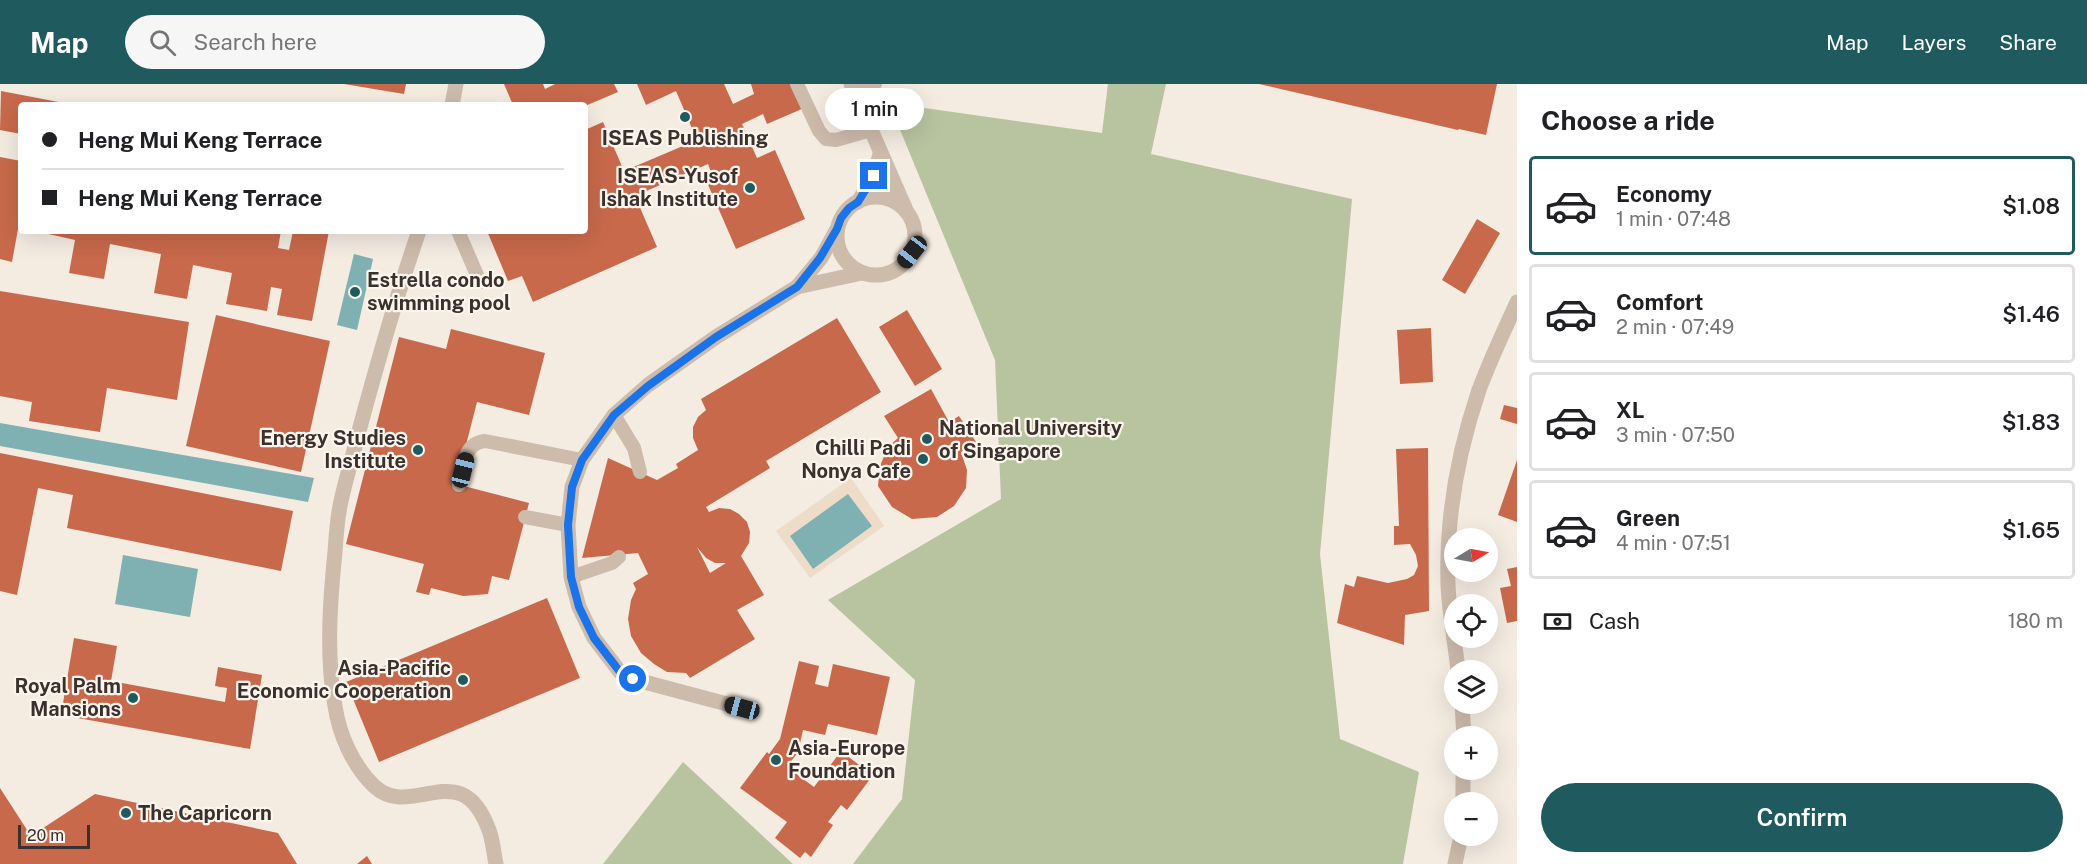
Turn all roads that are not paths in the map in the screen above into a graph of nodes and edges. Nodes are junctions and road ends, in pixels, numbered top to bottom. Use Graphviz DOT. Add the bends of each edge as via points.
graph roads {
  1 [pos="456,84"];
  2 [pos="797,84"];
  3 [pos="875,84"];
  4 [pos="853,89"];
  5 [pos="453,102"];
  6 [pos="871,130"];
  7 [pos="880,154"];
  8 [pos="858,202"];
  9 [pos="908,213"];
  10 [pos="837,229"];
  11 [pos="417,234"];
  12 [pos="459,234"];
  13 [pos="862,273"];
  14 [pos="480,282"];
  15 [pos="797,287"];
  16 [pos="1517,302"];
  17 [pos="614,415"];
  18 [pos="582,460"];
  19 [pos="640,472"];
  20 [pos="459,485"];
  21 [pos="525,517"];
  22 [pos="568,525"];
  23 [pos="619,557"];
  24 [pos="571,577"];
  25 [pos="1457,660"];
  26 [pos="742,708"];
  27 [pos="1459,846"];
  28 [pos="496,864"];
  29 [pos="1455,864"];
  1 -- 5 [label="street"];
  2 -- 6 [label="lane" via="826,139"];
  3 -- 4 [label="lane"];
  4 -- 6 [label="street"];
  6 -- 7 [label="street"];
  7 -- 8 [label="street" via="874,176"];
  7 -- 9 [label="street"];
  8 -- 9 [label="street" via="875,197 893,201"];
  8 -- 10 [label="street" via="841,218"];
  9 -- 13 [label="street" via="915,232 912,252 900,267 881,275"];
  10 -- 13 [label="street" via="838,247 847,263"];
  10 -- 15 [label="street"];
  11 -- 28 [label="street" via="381,350 340,507 330,600 335,706 343,737 358,767 375,787 399,798 445,790 459,792 480,813 490,833"];
  12 -- 14 [label="lane"];
  13 -- 15 [label="street"];
  15 -- 17 [label="street" via="716,337"];
  16 -- 25 [label="street" via="1480,389 1455,478 1448,584"];
  17 -- 18 [label="street"];
  17 -- 19 [label="lane" via="634,448"];
  18 -- 20 [label="lane" via="476,441 469,447"];
  18 -- 22 [label="street" via="572,487"];
  21 -- 22 [label="lane"];
  22 -- 24 [label="street"];
  23 -- 24 [label="lane"];
  24 -- 26 [label="street" via="579,607 594,638 620,672 633,679"];
  27 -- 29 [label="street"];
}
